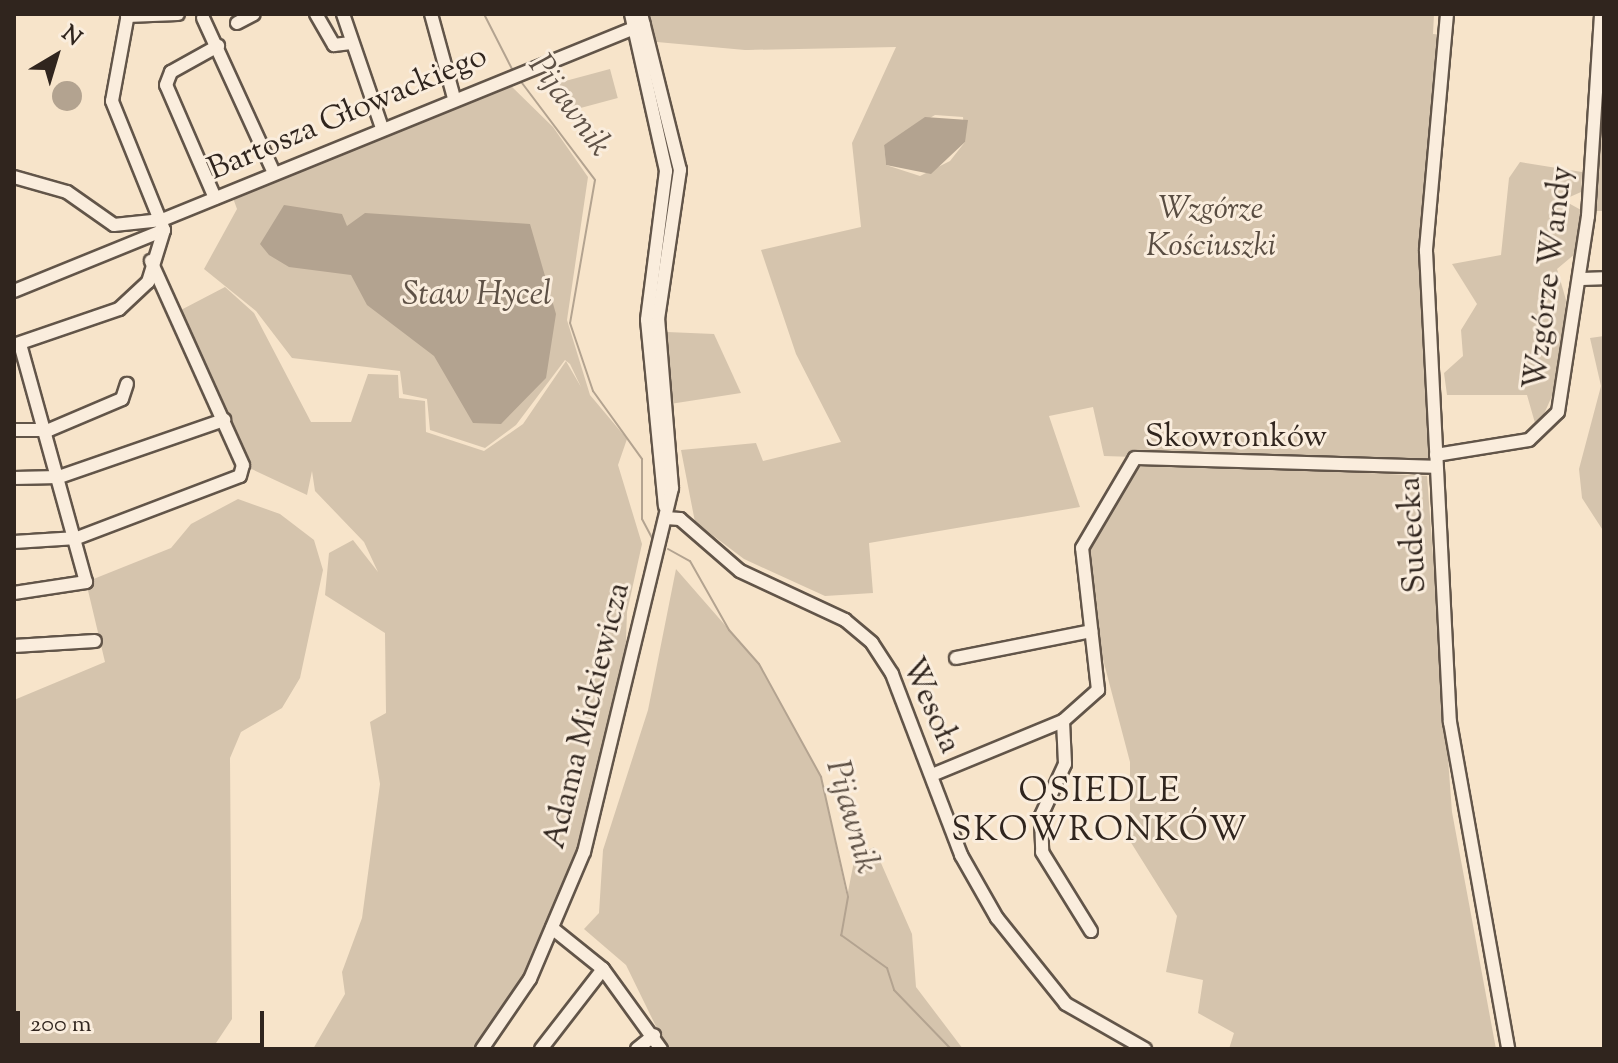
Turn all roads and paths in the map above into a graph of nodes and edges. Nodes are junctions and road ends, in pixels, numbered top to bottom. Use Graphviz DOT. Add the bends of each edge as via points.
graph roads {
  1 [pos="178,14"];
  2 [pos="254,14"];
  3 [pos="316,14"];
  4 [pos="343,14"];
  5 [pos="431,14"];
  6 [pos="1447,14"];
  7 [pos="1601,14"];
  8 [pos="128,15"];
  9 [pos="203,18"];
  10 [pos="638,20"];
  11 [pos="237,23"];
  12 [pos="351,43"];
  13 [pos="218,46"];
  14 [pos="454,98"];
  15 [pos="382,128"];
  16 [pos="274,173"];
  17 [pos="14,177"];
  18 [pos="215,198"];
  19 [pos="1588,216"];
  20 [pos="1604,216"];
  21 [pos="163,225"];
  22 [pos="151,261"];
  23 [pos="1604,278"];
  24 [pos="1581,279"];
  25 [pos="14,291"];
  26 [pos="17,344"];
  27 [pos="127,384"];
  28 [pos="224,420"];
  29 [pos="14,430"];
  30 [pos="49,430"];
  31 [pos="1436,461"];
  32 [pos="59,477"];
  33 [pos="14,478"];
  34 [pos="666,518"];
  35 [pos="77,538"];
  36 [pos="14,542"];
  37 [pos="14,593"];
  38 [pos="1091,631"];
  39 [pos="95,641"];
  40 [pos="14,646"];
  41 [pos="956,658"];
  42 [pos="1063,721"];
  43 [pos="932,775"];
  44 [pos="552,928"];
  45 [pos="1091,931"];
  46 [pos="603,969"];
  47 [pos="654,1035"];
  48 [pos="482,1049"];
  49 [pos="541,1049"];
  50 [pos="637,1049"];
  51 [pos="661,1049"];
  52 [pos="1145,1049"];
  53 [pos="1508,1049"];
  1 -- 8 [label="street"];
  2 -- 11 [label="street"];
  3 -- 12 [label="street" via="334,45"];
  4 -- 12 [label="street"];
  5 -- 14 [label="street"];
  6 -- 31 [label="street, Sudecka" via="1427,203"];
  7 -- 19 [label="street, Wzgórze Wandy"];
  8 -- 21 [label="street" via="112,101"];
  9 -- 13 [label="street"];
  10 -- 14 [label="street, Bartosza Głowackiego"];
  10 -- 34 [label="street, Adama Mickiewicza" via="680,170 658,319 672,488"];
  12 -- 15 [label="street"];
  13 -- 16 [label="street"];
  13 -- 18 [label="street" via="171,72 166,85"];
  14 -- 15 [label="street, Bartosza Głowackiego"];
  15 -- 16 [label="street, Bartosza Głowackiego"];
  16 -- 18 [label="street, Bartosza Głowackiego"];
  17 -- 21 [label="street" via="67,192 114,225"];
  18 -- 21 [label="street, Bartosza Głowackiego"];
  19 -- 20 [label="street"];
  19 -- 24 [label="street, Wzgórze Wandy"];
  21 -- 22 [label="street"];
  21 -- 25 [label="street, Bartosza Głowackiego"];
  22 -- 26 [label="street" via="148,282 119,309"];
  22 -- 28 [label="street"];
  23 -- 24 [label="street"];
  24 -- 31 [label="street, Wzgórze Wandy" via="1561,403 1547,430 1529,440"];
  26 -- 30 [label="street"];
  27 -- 30 [label="street" via="122,399"];
  28 -- 32 [label="street"];
  28 -- 35 [label="street" via="243,465 233,482"];
  29 -- 30 [label="street"];
  30 -- 32 [label="street"];
  31 -- 38 [label="street, Skowronków" via="1135,458 1082,548"];
  31 -- 53 [label="street, Sudecka" via="1461,814"];
  32 -- 33 [label="street"];
  32 -- 35 [label="street"];
  34 -- 43 [label="street, Wesoła" via="680,519 740,571 845,620 872,643"];
  34 -- 44 [label="street, Adama Mickiewicza" via="600,802"];
  35 -- 36 [label="street"];
  35 -- 37 [label="street" via="86,582"];
  38 -- 41 [label="street"];
  38 -- 42 [label="street, Skowronków" via="1101,683"];
  39 -- 40 [label="street"];
  42 -- 43 [label="street, Skowronków"];
  42 -- 45 [label="street" via="1065,764 1041,816 1042,852"];
  43 -- 52 [label="street, Wesoła" via="972,877 1042,977 1066,1004"];
  44 -- 46 [label="street"];
  44 -- 48 [label="street, Adama Mickiewicza" via="530,979"];
  46 -- 47 [label="street"];
  46 -- 49 [label="street"];
  47 -- 50 [label="street"];
  47 -- 51 [label="street"];
}
